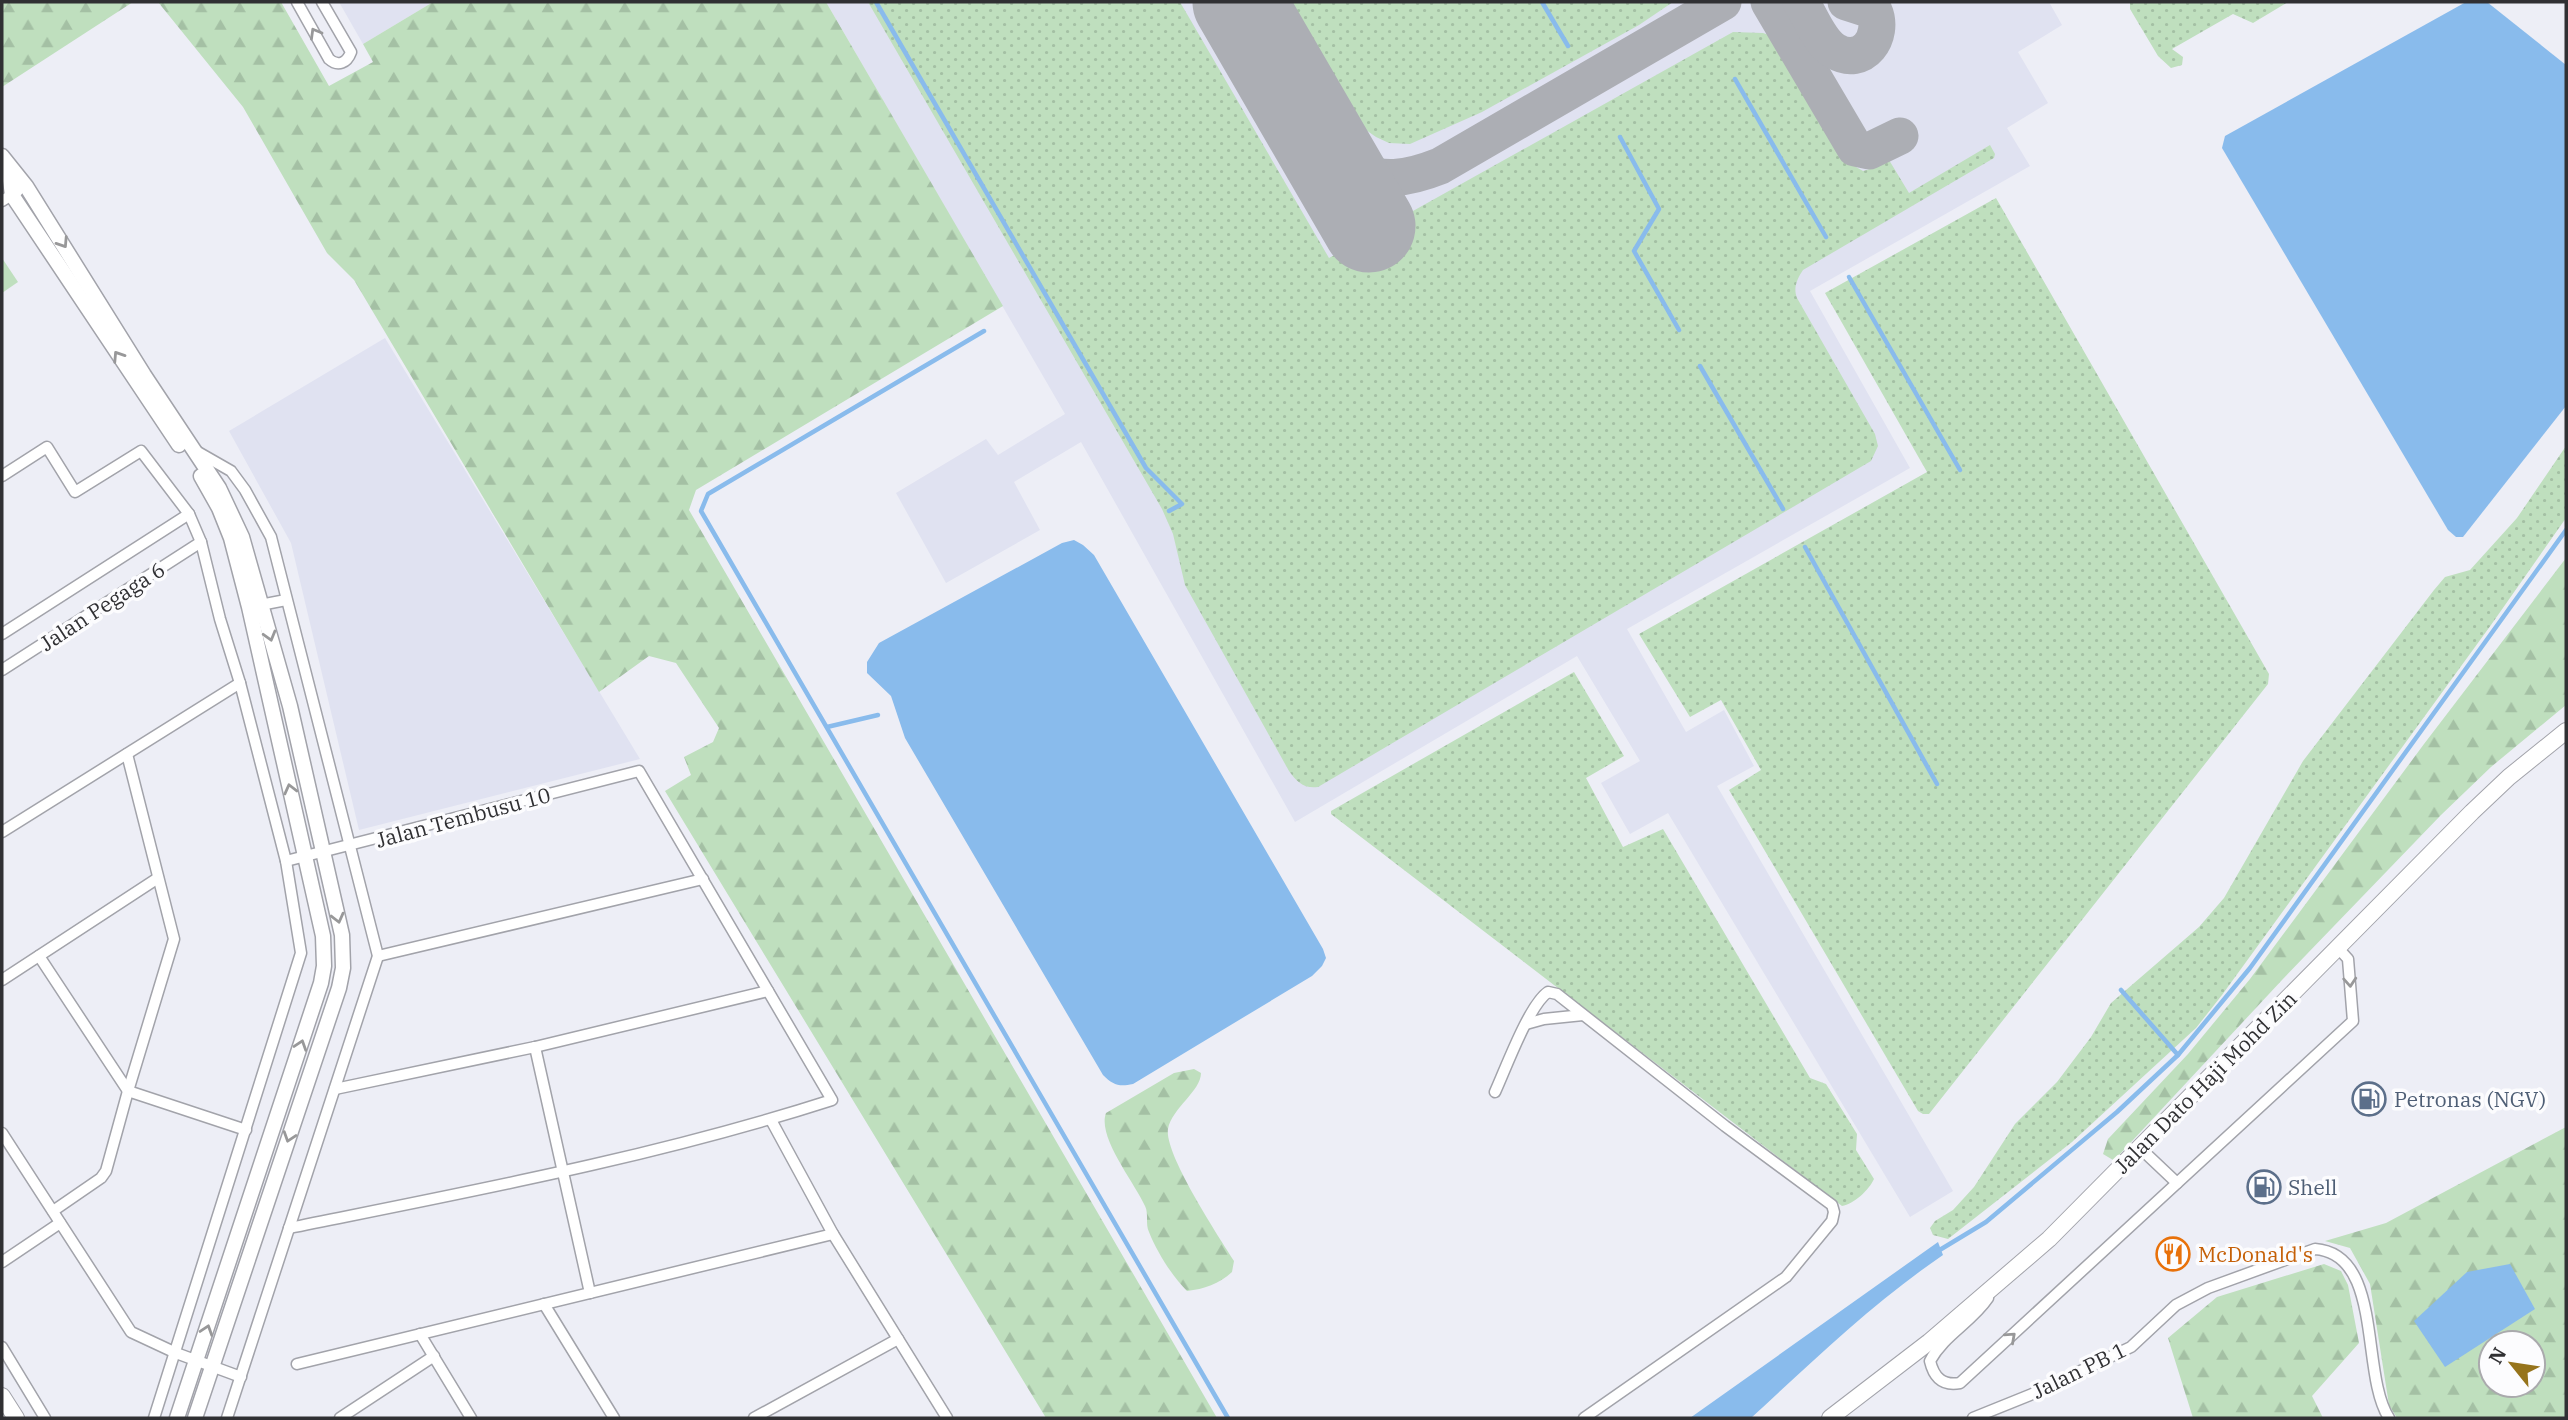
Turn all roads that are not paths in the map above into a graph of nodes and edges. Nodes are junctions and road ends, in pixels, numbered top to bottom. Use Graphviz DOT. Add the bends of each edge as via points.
graph roads {
  1 [pos="297,2"];
  2 [pos="322,2"];
  3 [pos="5,160"];
  4 [pos="26,186"];
  5 [pos="7,198"];
  6 [pos="192,449"];
  7 [pos="2,476"];
  8 [pos="189,514"];
  9 [pos="201,541"];
  10 [pos="286,600"];
  11 [pos="255,606"];
  12 [pos="2,634"];
  13 [pos="2,670"];
  14 [pos="240,683"];
  15 [pos="2566,732"];
  16 [pos="127,754"];
  17 [pos="2,832"];
  18 [pos="349,847"];
  19 [pos="322,852"];
  20 [pos="306,856"];
  21 [pos="285,861"];
  22 [pos="158,878"];
  23 [pos="702,879"];
  24 [pos="2338,948"];
  25 [pos="39,956"];
  26 [pos="378,956"];
  27 [pos="2,980"];
  28 [pos="768,991"];
  29 [pos="1583,1015"];
  30 [pos="1526,1024"];
  31 [pos="536,1047"];
  32 [pos="335,1089"];
  33 [pos="128,1091"];
  34 [pos="1495,1092"];
  35 [pos="771,1120"];
  36 [pos="246,1130"];
  37 [pos="2,1133"];
  38 [pos="2140,1148"];
  39 [pos="564,1172"];
  40 [pos="2177,1183"];
  41 [pos="53,1211"];
  42 [pos="60,1223"];
  43 [pos="289,1228"];
  44 [pos="833,1234"];
  45 [pos="2,1262"];
  46 [pos="1999,1282"];
  47 [pos="590,1293"];
  48 [pos="544,1304"];
  49 [pos="421,1334"];
  50 [pos="898,1339"];
  51 [pos="2,1347"];
  52 [pos="176,1353"];
  53 [pos="434,1356"];
  54 [pos="197,1361"];
  55 [pos="297,1364"];
  56 [pos="213,1367"];
  57 [pos="241,1377"];
  58 [pos="2,1396"];
  59 [pos="16,1418"];
  60 [pos="45,1418"];
  61 [pos="154,1418"];
  62 [pos="177,1418"];
  63 [pos="195,1418"];
  64 [pos="227,1418"];
  65 [pos="341,1418"];
  66 [pos="471,1418"];
  67 [pos="614,1418"];
  68 [pos="754,1418"];
  69 [pos="947,1418"];
  70 [pos="1584,1418"];
  71 [pos="1830,1418"];
  72 [pos="1973,1418"];
  73 [pos="2389,1418"];
  2 -- 1 [label="street, one-way" via="351,52 340,64 329,59"];
  3 -- 4 [label="street"];
  3 -- 5 [label="street"];
  4 -- 5 [label="street"];
  4 -- 6 [label="street, one-way"];
  11 -- 5 [label="street, one-way" via="219,508 204,481"];
  6 -- 10 [label="street" via="221,463 245,490 271,537"];
  6 -- 11 [label="street" via="219,488 242,537"];
  7 -- 8 [label="street" via="47,447 75,492 141,451"];
  8 -- 9 [label="street"];
  8 -- 12 [label="street"];
  9 -- 13 [label="street, Jalan Pegaga 6"];
  9 -- 14 [label="street"];
  10 -- 11 [label="street"];
  10 -- 18 [label="street"];
  11 -- 19 [label="street, one-way" via="290,706"];
  20 -- 11 [label="street, one-way"];
  14 -- 16 [label="street"];
  14 -- 21 [label="street"];
  15 -- 24 [label="main road, Jalan Dato Haji Mohd Zin" via="2472,812"];
  16 -- 17 [label="street"];
  16 -- 22 [label="street"];
  18 -- 19 [label="street, Jalan Tembusu 10"];
  18 -- 23 [label="street, Jalan Tembusu 10" via="639,771"];
  18 -- 26 [label="street"];
  19 -- 20 [label="street, Jalan Tembusu 10"];
  19 -- 56 [label="street, one-way" via="342,935 339,988"];
  20 -- 21 [label="street, Jalan Tembusu 10"];
  54 -- 20 [label="street, one-way" via="321,983 325,950"];
  21 -- 36 [label="street" via="300,953"];
  22 -- 25 [label="street"];
  22 -- 33 [label="street" via="174,939"];
  23 -- 26 [label="street"];
  23 -- 28 [label="street"];
  24 -- 38 [label="main road, Jalan Dato Haji Mohd Zin"];
  24 -- 40 [label="street, one-way" via="2348,960 2353,1021"];
  25 -- 27 [label="street"];
  25 -- 33 [label="street"];
  26 -- 32 [label="street"];
  28 -- 31 [label="street"];
  28 -- 35 [label="street" via="832,1100"];
  29 -- 30 [label="street"];
  29 -- 30 [label="street" via="1548,992"];
  29 -- 70 [label="street" via="1832,1205 1834,1212 1821,1237 1786,1277"];
  30 -- 34 [label="street"];
  31 -- 32 [label="street"];
  31 -- 39 [label="street"];
  32 -- 43 [label="street"];
  33 -- 36 [label="street"];
  33 -- 41 [label="street" via="106,1171"];
  35 -- 39 [label="street"];
  35 -- 44 [label="street"];
  36 -- 52 [label="street"];
  37 -- 41 [label="street"];
  38 -- 40 [label="street"];
  38 -- 46 [label="main road, Jalan Dato Haji Mohd Zin"];
  39 -- 43 [label="street"];
  39 -- 47 [label="street"];
  46 -- 40 [label="street, one-way" via="1982,1306 1936,1349 1930,1361 1933,1374 1941,1381 1960,1383"];
  41 -- 42 [label="street"];
  42 -- 45 [label="street"];
  42 -- 52 [label="street" via="131,1332"];
  43 -- 57 [label="street"];
  44 -- 47 [label="street"];
  44 -- 50 [label="street"];
  46 -- 71 [label="main road, Jalan Dato Haji Mohd Zin"];
  47 -- 48 [label="street"];
  48 -- 49 [label="street"];
  48 -- 67 [label="street"];
  49 -- 53 [label="street"];
  49 -- 55 [label="street"];
  50 -- 68 [label="street"];
  50 -- 69 [label="street"];
  51 -- 60 [label="street"];
  52 -- 54 [label="street"];
  52 -- 61 [label="street"];
  53 -- 65 [label="street"];
  53 -- 66 [label="street"];
  54 -- 56 [label="street"];
  54 -- 62 [label="street"];
  56 -- 57 [label="street"];
  56 -- 63 [label="street"];
  57 -- 64 [label="street"];
  58 -- 59 [label="main road"];
  72 -- 73 [label="street, Jalan PB 1" via="2131,1347 2176,1305 2208,1288 2315,1249 2340,1256 2360,1286 2377,1388"];
}
